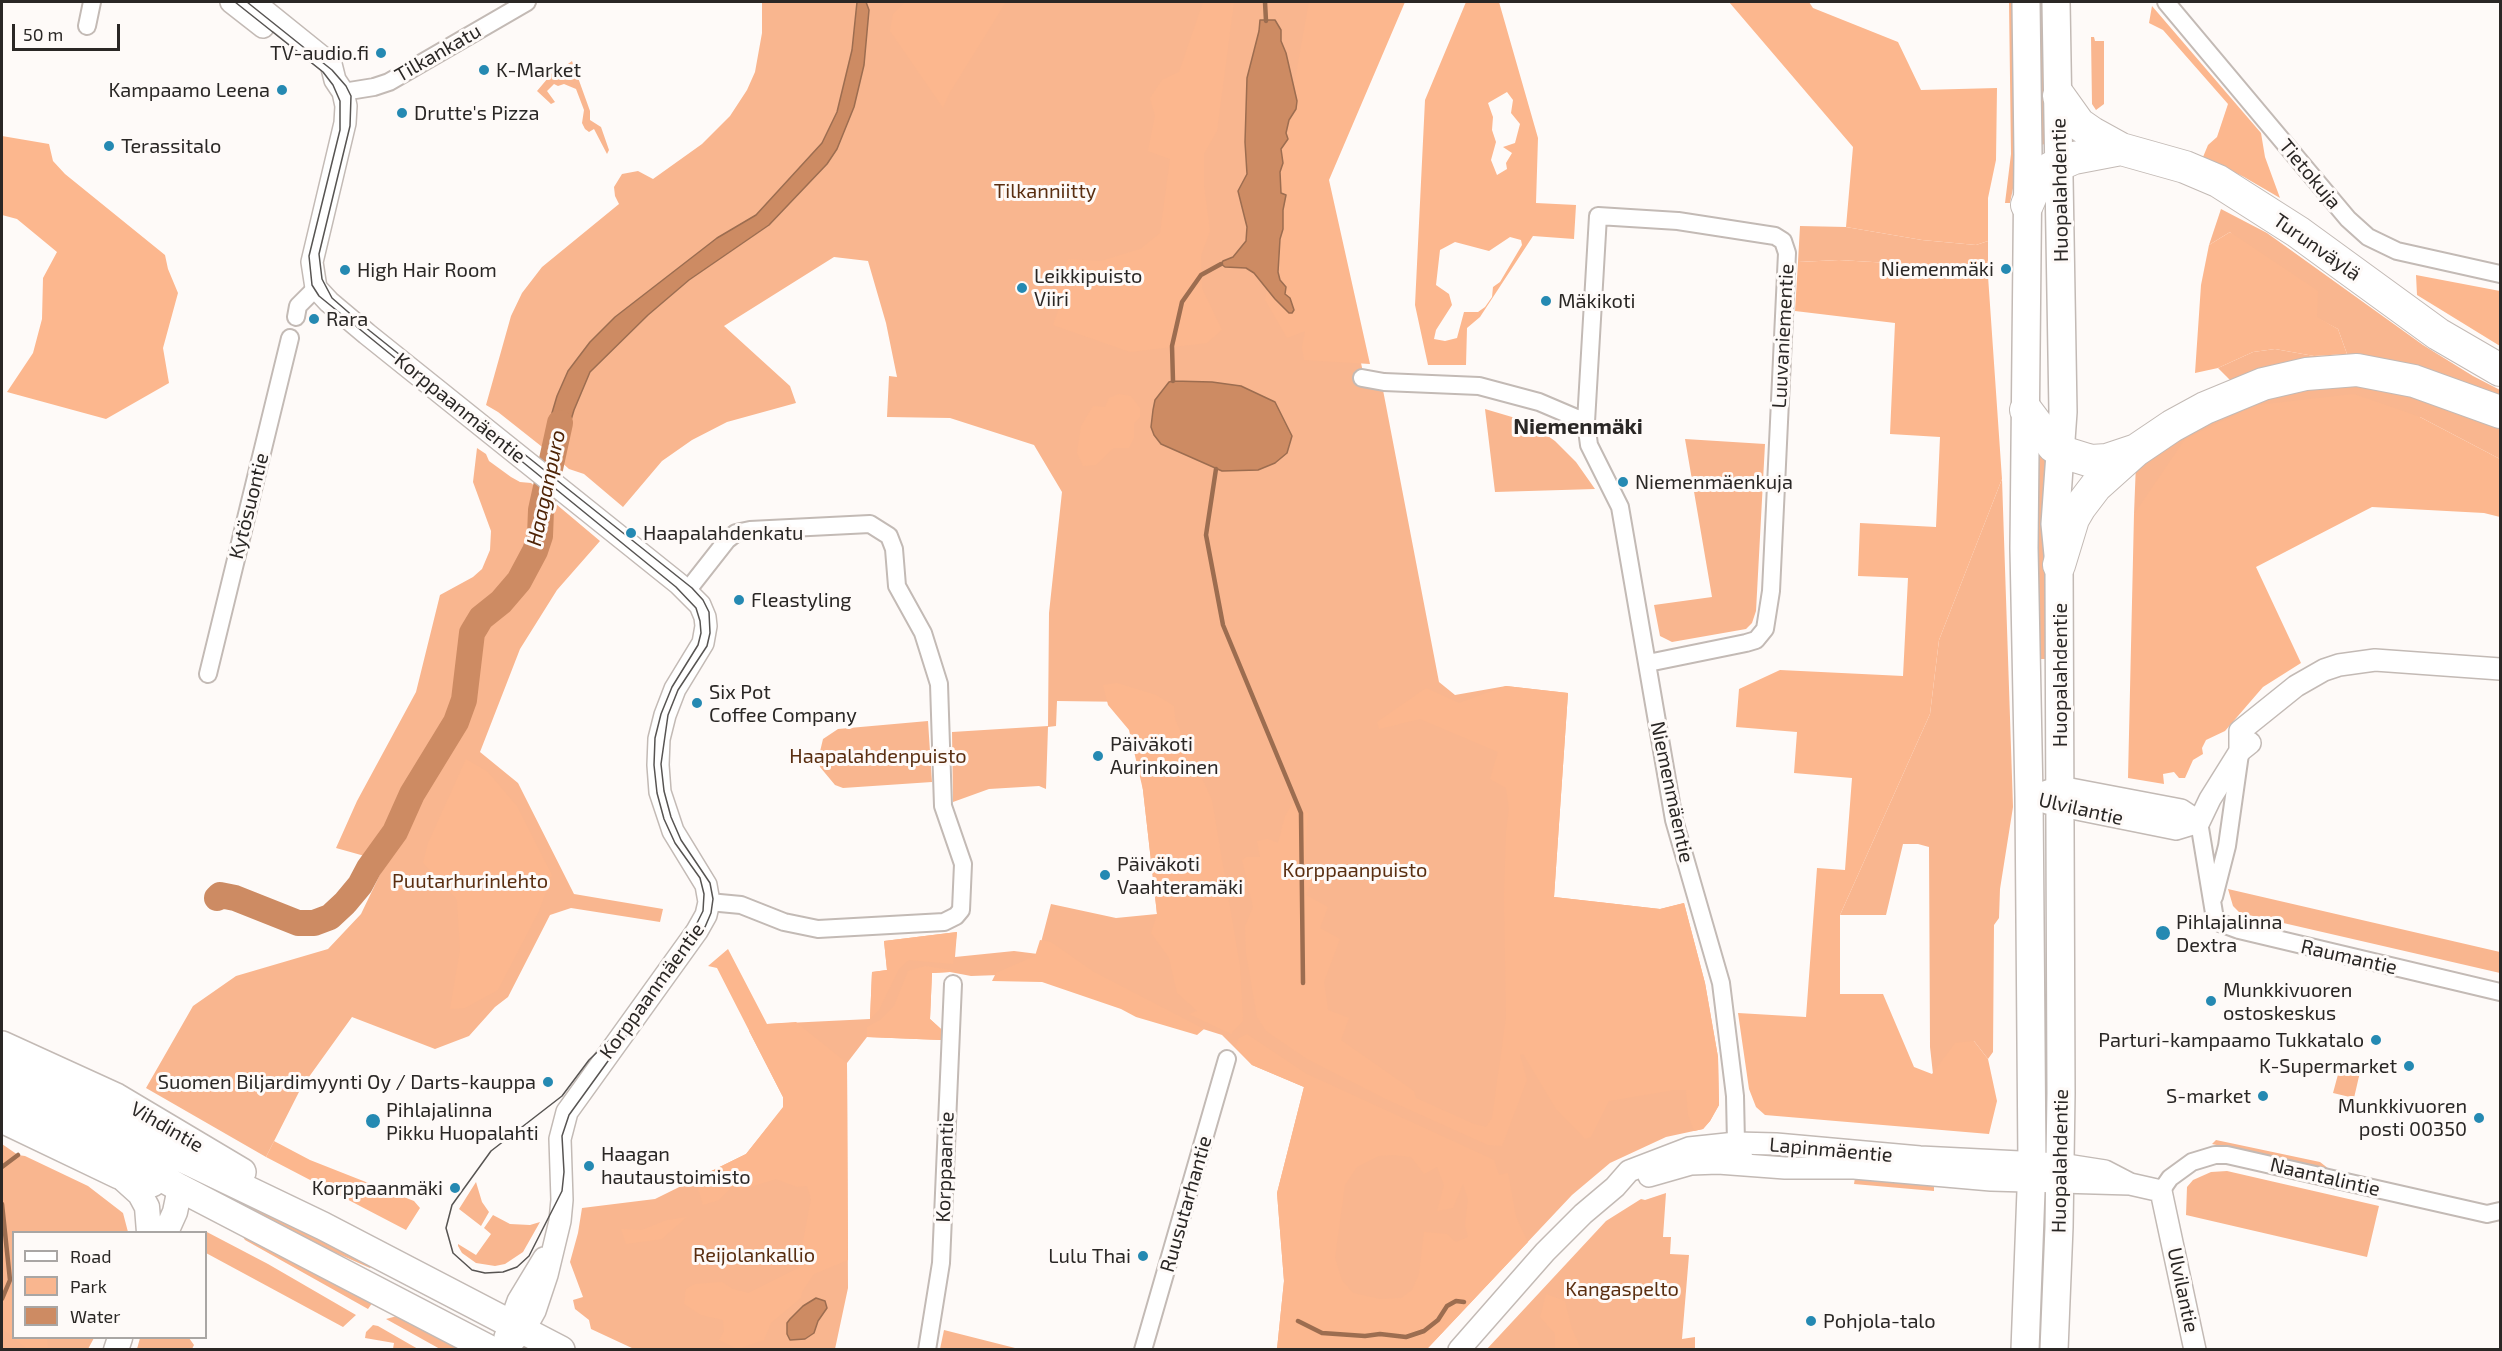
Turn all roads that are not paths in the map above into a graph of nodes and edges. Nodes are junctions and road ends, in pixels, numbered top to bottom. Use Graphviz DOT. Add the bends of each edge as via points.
graph roads {
  1 [pos="92,2"];
  2 [pos="231,2"];
  3 [pos="254,2"];
  4 [pos="527,2"];
  5 [pos="2026,2"];
  6 [pos="2056,2"];
  7 [pos="2166,2"];
  8 [pos="87,26"];
  9 [pos="339,86"];
  10 [pos="2058,96"];
  11 [pos="2121,149"];
  12 [pos="2059,163"];
  13 [pos="2027,205"];
  14 [pos="2500,274"];
  15 [pos="316,288"];
  16 [pos="296,317"];
  17 [pos="290,338"];
  18 [pos="2500,370"];
  19 [pos="1362,378"];
  20 [pos="2026,410"];
  21 [pos="2500,412"];
  22 [pos="1586,422"];
  23 [pos="2135,451"];
  24 [pos="2062,452"];
  25 [pos="2059,565"];
  26 [pos="687,591"];
  27 [pos="1648,663"];
  28 [pos="2500,669"];
  29 [pos="208,674"];
  30 [pos="2240,751"];
  31 [pos="2029,797"];
  32 [pos="2060,797"];
  33 [pos="2199,822"];
  34 [pos="709,902"];
  35 [pos="2213,903"];
  36 [pos="953,984"];
  37 [pos="2500,993"];
  38 [pos="2,1045"];
  39 [pos="1227,1059"];
  40 [pos="2,1072"];
  41 [pos="2,1097"];
  42 [pos="2,1119"];
  43 [pos="174,1130"];
  44 [pos="1736,1143"];
  45 [pos="181,1159"];
  46 [pos="1749,1164"];
  47 [pos="2032,1173"];
  48 [pos="2060,1173"];
  49 [pos="119,1175"];
  50 [pos="1615,1187"];
  51 [pos="180,1188"];
  52 [pos="2161,1191"];
  53 [pos="2500,1211"];
  54 [pos="323,1226"];
  55 [pos="148,1231"];
  56 [pos="167,1231"];
  57 [pos="517,1326"];
  58 [pos="491,1350"];
  59 [pos="504,1350"];
  60 [pos="561,1350"];
  61 [pos="927,1350"];
  62 [pos="1143,1350"];
  63 [pos="1459,1350"];
  64 [pos="2025,1350"];
  65 [pos="2054,1350"];
  66 [pos="2195,1350"];
  1 -- 8 [label="street"];
  2 -- 9 [label="street"];
  3 -- 9 [label="street" via="331,63"];
  4 -- 9 [label="street, Tilkankatu" via="389,82 374,87"];
  5 -- 13 [label="main road, Huopalahdentie"];
  6 -- 10 [label="main road, Huopalahdentie"];
  7 -- 14 [label="street, Tietokuja" via="2348,219 2368,237 2397,251"];
  9 -- 15 [label="street" via="346,106 345,123 312,262"];
  10 -- 11 [label="highway" via="2079,124"];
  10 -- 12 [label="main road, Huopalahdentie"];
  11 -- 12 [label="highway"];
  11 -- 18 [label="highway, Turunväylä" via="2185,167 2218,182 2298,232 2438,334"];
  12 -- 13 [label="highway" via="2037,182"];
  12 -- 24 [label="main road, Huopalahdentie"];
  13 -- 20 [label="main road, Huopalahdentie"];
  15 -- 16 [label="street" via="298,306"];
  15 -- 26 [label="street, Korppaanmäentie"];
  17 -- 29 [label="street, Kytösuontie"];
  19 -- 22 [label="street" via="1479,386 1539,402"];
  20 -- 24 [label="highway"];
  20 -- 31 [label="main road, Huopalahdentie" via="2024,548"];
  21 -- 23 [label="highway" via="2414,381 2357,370 2332,371 2244,391 2172,426"];
  22 -- 27 [label="street, Niemenmäentie" via="1589,445 1620,507"];
  22 -- 27 [label="street, Luuvaniementie" via="1598,216 1678,221 1775,236 1783,241 1787,253 1771,591 1765,629 1756,640 1746,643"];
  23 -- 24 [label="highway" via="2099,460"];
  23 -- 25 [label="highway" via="2096,486 2080,507"];
  24 -- 25 [label="main road, Huopalahdentie" via="2055,524"];
  25 -- 32 [label="main road, Huopalahdentie"];
  26 -- 34 [label="street, Korppaanmäentie" via="705,617 705,636 665,715 659,739 658,776 667,818 702,876"];
  26 -- 34 [label="street" via="736,533 870,524 888,536 894,549 897,586 923,633 939,684 943,806 963,864 962,910 944,922 818,929 784,922 741,905"];
  27 -- 44 [label="street, Niemenmäentie" via="1674,820 1722,983 1735,1096"];
  28 -- 30 [label="street" via="2360,661 2324,670 2271,706 2253,739"];
  30 -- 33 [label="street"];
  30 -- 35 [label="street" via="2233,812"];
  31 -- 32 [label="street, Ulvilantie"];
  31 -- 47 [label="main road, Huopalahdentie"];
  32 -- 33 [label="street, Ulvilantie" via="2181,810"];
  32 -- 48 [label="main road, Huopalahdentie"];
  33 -- 35 [label="street, Raumantie"];
  34 -- 57 [label="street, Korppaanmäentie" via="697,931 567,1112 560,1139 562,1200 555,1239 518,1301"];
  35 -- 37 [label="street, Raumantie" via="2215,919 2230,928"];
  36 -- 61 [label="street, Korppaantie" via="941,1263"];
  38 -- 43 [label="main road, Vihdintie" via="117,1097"];
  39 -- 62 [label="street, Ruusutarhantie"];
  40 -- 45 [label="main road, Vihdintie"];
  41 -- 51 [label="main road"];
  42 -- 49 [label="main road"];
  43 -- 45 [label="main road"];
  43 -- 54 [label="main road, Vihdintie"];
  44 -- 46 [label="street"];
  44 -- 47 [label="street, Lapinmäentie" via="1920,1157"];
  44 -- 50 [label="street, Lapinmäentie" via="1689,1148 1657,1158 1629,1171"];
  45 -- 51 [label="main road"];
  45 -- 54 [label="main road, Vihdintie"];
  46 -- 47 [label="street, Lapinmäentie"];
  46 -- 50 [label="street, Lapinmäentie" via="1691,1164"];
  47 -- 48 [label="street, Lapinmäentie"];
  47 -- 64 [label="main road, Huopalahdentie"];
  48 -- 52 [label="street"];
  48 -- 65 [label="main road, Huopalahdentie"];
  49 -- 51 [label="main road"];
  49 -- 55 [label="main road" via="140,1194 147,1207"];
  50 -- 63 [label="street, Lapinmäentie" via="1545,1252"];
  51 -- 56 [label="main road"];
  51 -- 58 [label="main road"];
  52 -- 53 [label="street, Naantalintie" via="2170,1178 2192,1162 2227,1155 2487,1214"];
  52 -- 66 [label="street, Ulvilantie"];
  54 -- 57 [label="main road, Vihdintie"];
  57 -- 59 [label="street, Korppaanmäentie"];
  57 -- 60 [label="main road, Vihdintie"];
}
